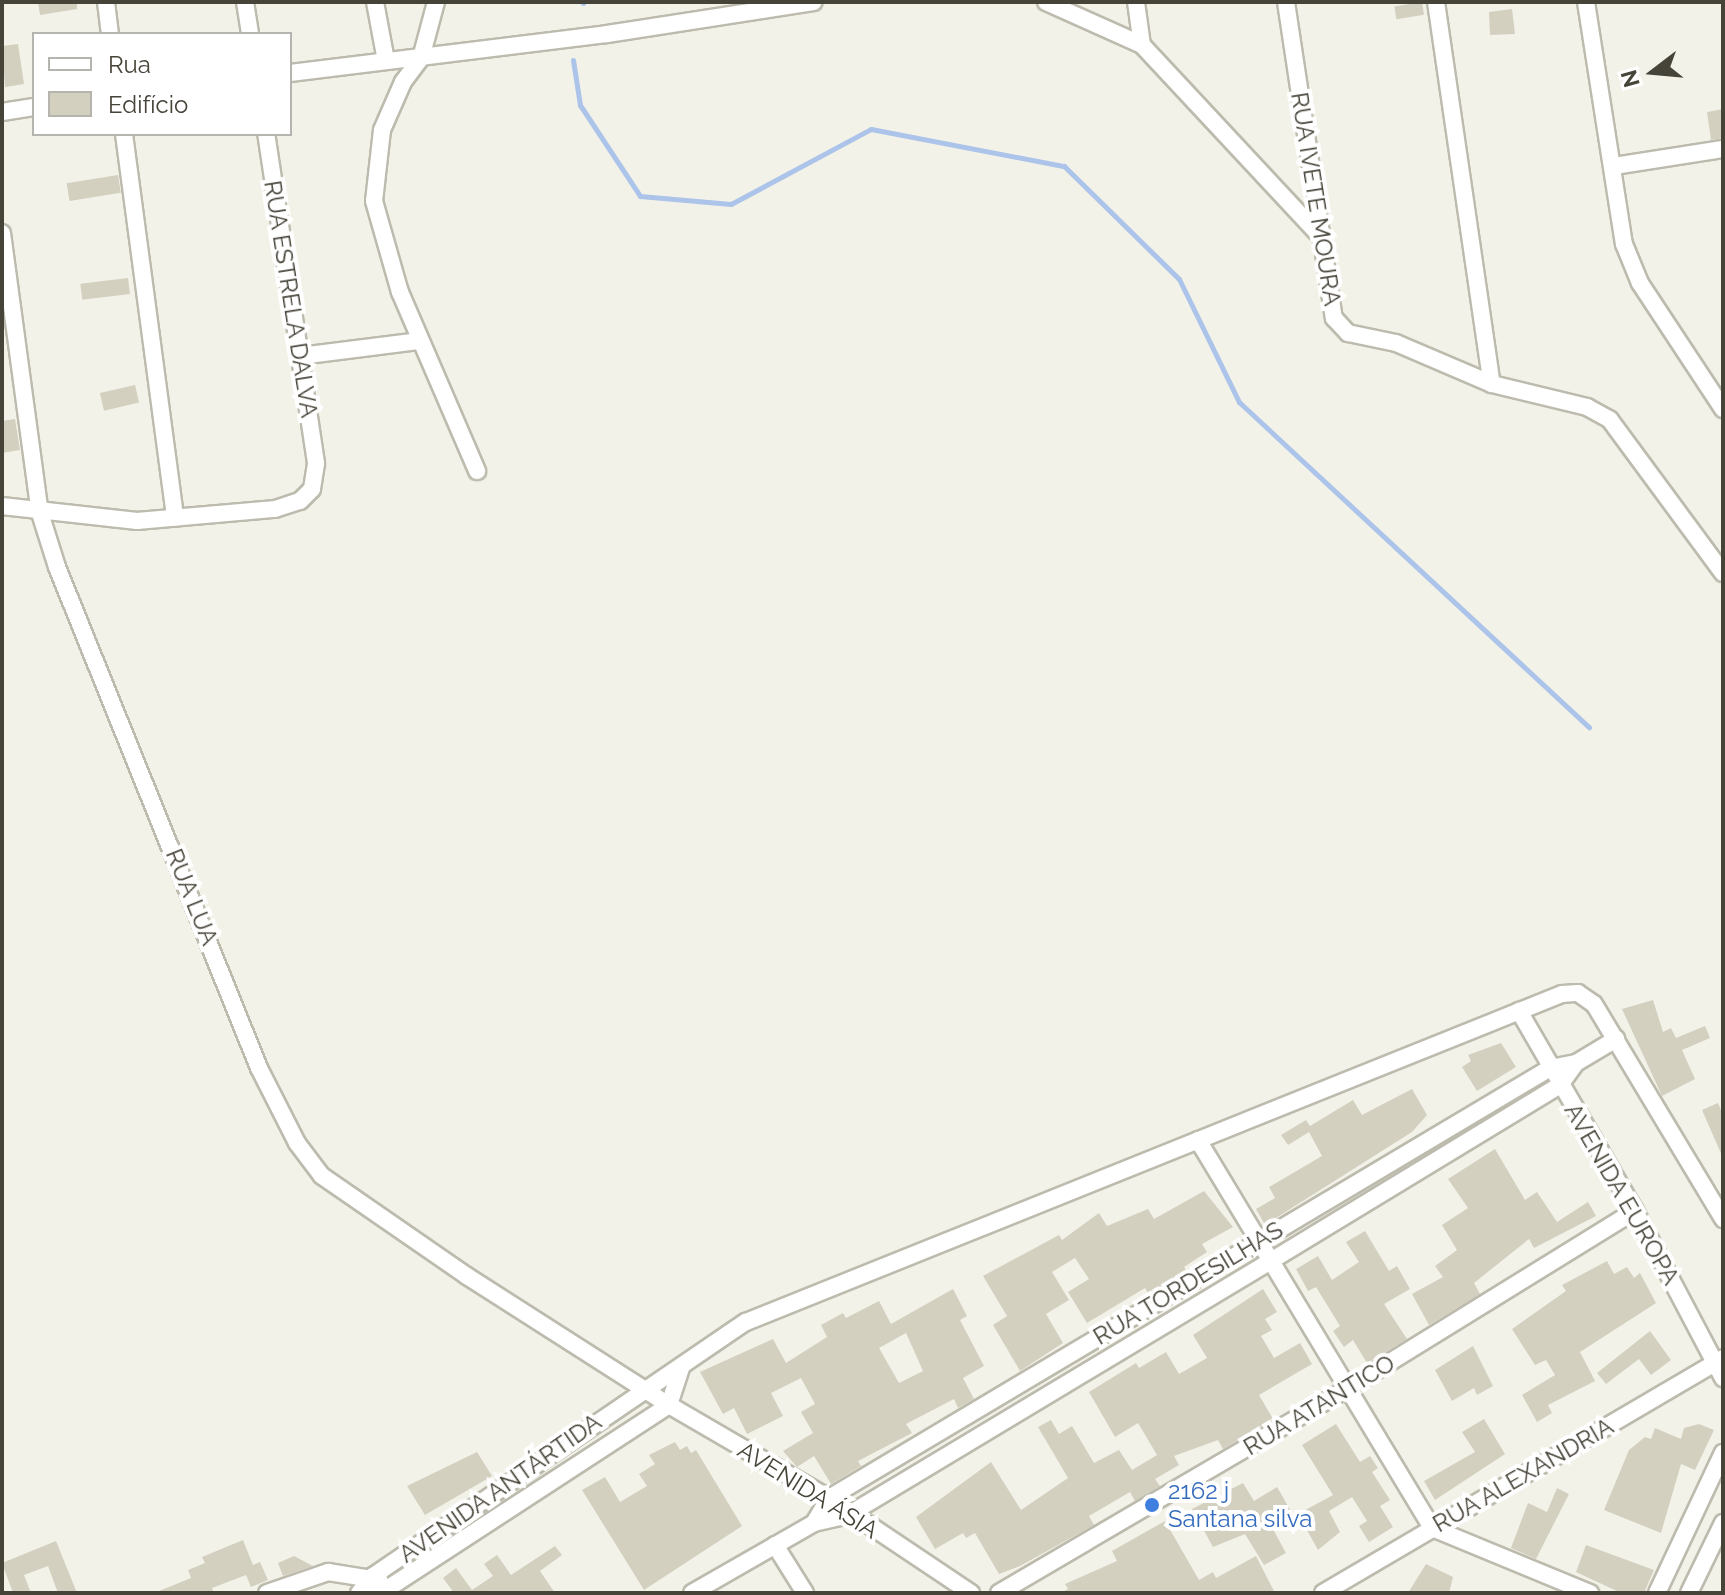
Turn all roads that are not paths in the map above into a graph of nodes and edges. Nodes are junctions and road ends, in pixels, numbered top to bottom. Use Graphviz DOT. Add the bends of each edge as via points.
graph roads {
  1 [pos="106,2"];
  2 [pos="245,2"];
  3 [pos="375,2"];
  4 [pos="436,2"];
  5 [pos="814,2"];
  6 [pos="1046,2"];
  7 [pos="1136,2"];
  8 [pos="1286,2"];
  9 [pos="1436,2"];
  10 [pos="1586,2"];
  11 [pos="740,8"];
  12 [pos="110,32"];
  13 [pos="250,32"];
  14 [pos="1142,45"];
  15 [pos="421,58"];
  16 [pos="386,61"];
  17 [pos="292,73"];
  18 [pos="32,107"];
  19 [pos="2,112"];
  20 [pos="124,136"];
  21 [pos="266,136"];
  22 [pos="1723,149"];
  23 [pos="1614,166"];
  24 [pos="2,233"];
  25 [pos="1322,238"];
  26 [pos="418,341"];
  27 [pos="300,356"];
  28 [pos="1492,384"];
  29 [pos="1723,409"];
  30 [pos="477,471"];
  31 [pos="2,506"];
  32 [pos="40,513"];
  33 [pos="175,518"];
  34 [pos="1723,573"];
  35 [pos="1519,1011"];
  36 [pos="1616,1039"];
  37 [pos="1576,1063"];
  38 [pos="1550,1068"];
  39 [pos="1560,1085"];
  40 [pos="1198,1140"];
  41 [pos="1635,1211"];
  42 [pos="1723,1219"];
  43 [pos="1257,1241"];
  44 [pos="1269,1262"];
  45 [pos="1720,1366"];
  46 [pos="681,1367"];
  47 [pos="646,1388"];
  48 [pos="1348,1388"];
  49 [pos="669,1405"];
  50 [pos="1723,1453"];
  51 [pos="829,1498"];
  52 [pos="848,1515"];
  53 [pos="814,1523"];
  54 [pos="1723,1523"];
  55 [pos="1432,1528"];
  56 [pos="775,1545"];
  57 [pos="373,1585"];
  58 [pos="395,1590"];
  59 [pos="267,1593"];
  60 [pos="359,1593"];
  61 [pos="692,1593"];
  62 [pos="805,1593"];
  63 [pos="971,1593"];
  64 [pos="999,1593"];
  65 [pos="1323,1593"];
  66 [pos="1590,1593"];
  67 [pos="1657,1593"];
  68 [pos="1689,1593"];
  1 -- 12 [label="street"];
  2 -- 13 [label="street"];
  3 -- 16 [label="street"];
  4 -- 15 [label="street"];
  5 -- 11 [label="street"];
  6 -- 14 [label="street"];
  7 -- 14 [label="street"];
  8 -- 25 [label="street, RUA IVETE MOURA"];
  9 -- 28 [label="street"];
  10 -- 23 [label="street"];
  11 -- 15 [label="street" via="607,34"];
  14 -- 25 [label="street"];
  15 -- 16 [label="street"];
  15 -- 26 [label="street" via="403,82 382,130 374,191 388,259"];
  16 -- 17 [label="street"];
  18 -- 19 [label="street"];
  20 -- 33 [label="street"];
  21 -- 27 [label="street, RUA ESTRELA DALVA"];
  22 -- 23 [label="street"];
  23 -- 29 [label="street" via="1624,244 1640,283"];
  24 -- 32 [label="street, RUA LUA"];
  25 -- 28 [label="street, RUA IVETE MOURA" via="1334,318 1342,329 1396,343"];
  26 -- 27 [label="street"];
  26 -- 30 [label="street"];
  27 -- 33 [label="street, RUA ESTRELA DALVA" via="316,463 312,489 289,506"];
  28 -- 34 [label="street" via="1587,407 1610,420"];
  31 -- 32 [label="street"];
  32 -- 33 [label="street"];
  32 -- 47 [label="street, RUA LUA" via="99,676 259,1068 297,1143 331,1182 467,1276"];
  35 -- 36 [label="street, AVENIDA ANTÁRTIDA" via="1578,993 1594,1004"];
  35 -- 38 [label="street, AVENIDA EUROPA"];
  35 -- 40 [label="street, AVENIDA ANTÁRTIDA"];
  36 -- 37 [label="street, RUA TORDESILHAS"];
  36 -- 42 [label="street"];
  37 -- 38 [label="street, RUA TORDESILHAS"];
  37 -- 39 [label="street, RUA TORDESILHAS"];
  38 -- 39 [label="street, AVENIDA EUROPA"];
  38 -- 43 [label="street, RUA TORDESILHAS"];
  39 -- 41 [label="street, AVENIDA EUROPA"];
  39 -- 44 [label="street, RUA TORDESILHAS"];
  40 -- 43 [label="street"];
  40 -- 46 [label="street, AVENIDA ANTÁRTIDA" via="746,1322"];
  41 -- 45 [label="street, AVENIDA EUROPA"];
  41 -- 48 [label="street, RUA ATANTICO"];
  43 -- 44 [label="street"];
  43 -- 51 [label="street, RUA TORDESILHAS"];
  44 -- 48 [label="street"];
  44 -- 52 [label="street, RUA TORDESILHAS"];
  45 -- 55 [label="street, RUA ALEXANDRIA"];
  46 -- 47 [label="street, AVENIDA ANTÁRTIDA"];
  46 -- 49 [label="street"];
  47 -- 49 [label="street, AVENIDA ÁSIA"];
  47 -- 57 [label="street, AVENIDA ANTÁRTIDA"];
  48 -- 55 [label="street"];
  48 -- 64 [label="street, RUA ATANTICO"];
  49 -- 51 [label="street, AVENIDA ÁSIA"];
  49 -- 58 [label="street, AVENIDA ANTÁRTIDA"];
  50 -- 67 [label="street"];
  51 -- 52 [label="street, AVENIDA ÁSIA"];
  51 -- 53 [label="street, RUA TORDESILHAS"];
  52 -- 53 [label="street, RUA TORDESILHAS"];
  52 -- 63 [label="street, AVENIDA ÁSIA"];
  53 -- 56 [label="street, RUA TORDESILHAS"];
  54 -- 68 [label="street"];
  55 -- 65 [label="street, RUA ALEXANDRIA"];
  55 -- 66 [label="street"];
  56 -- 61 [label="street, RUA TORDESILHAS"];
  56 -- 62 [label="street"];
  57 -- 58 [label="street"];
  57 -- 59 [label="street" via="328,1572"];
  57 -- 60 [label="street, AVENIDA ANTÁRTIDA"];
}
